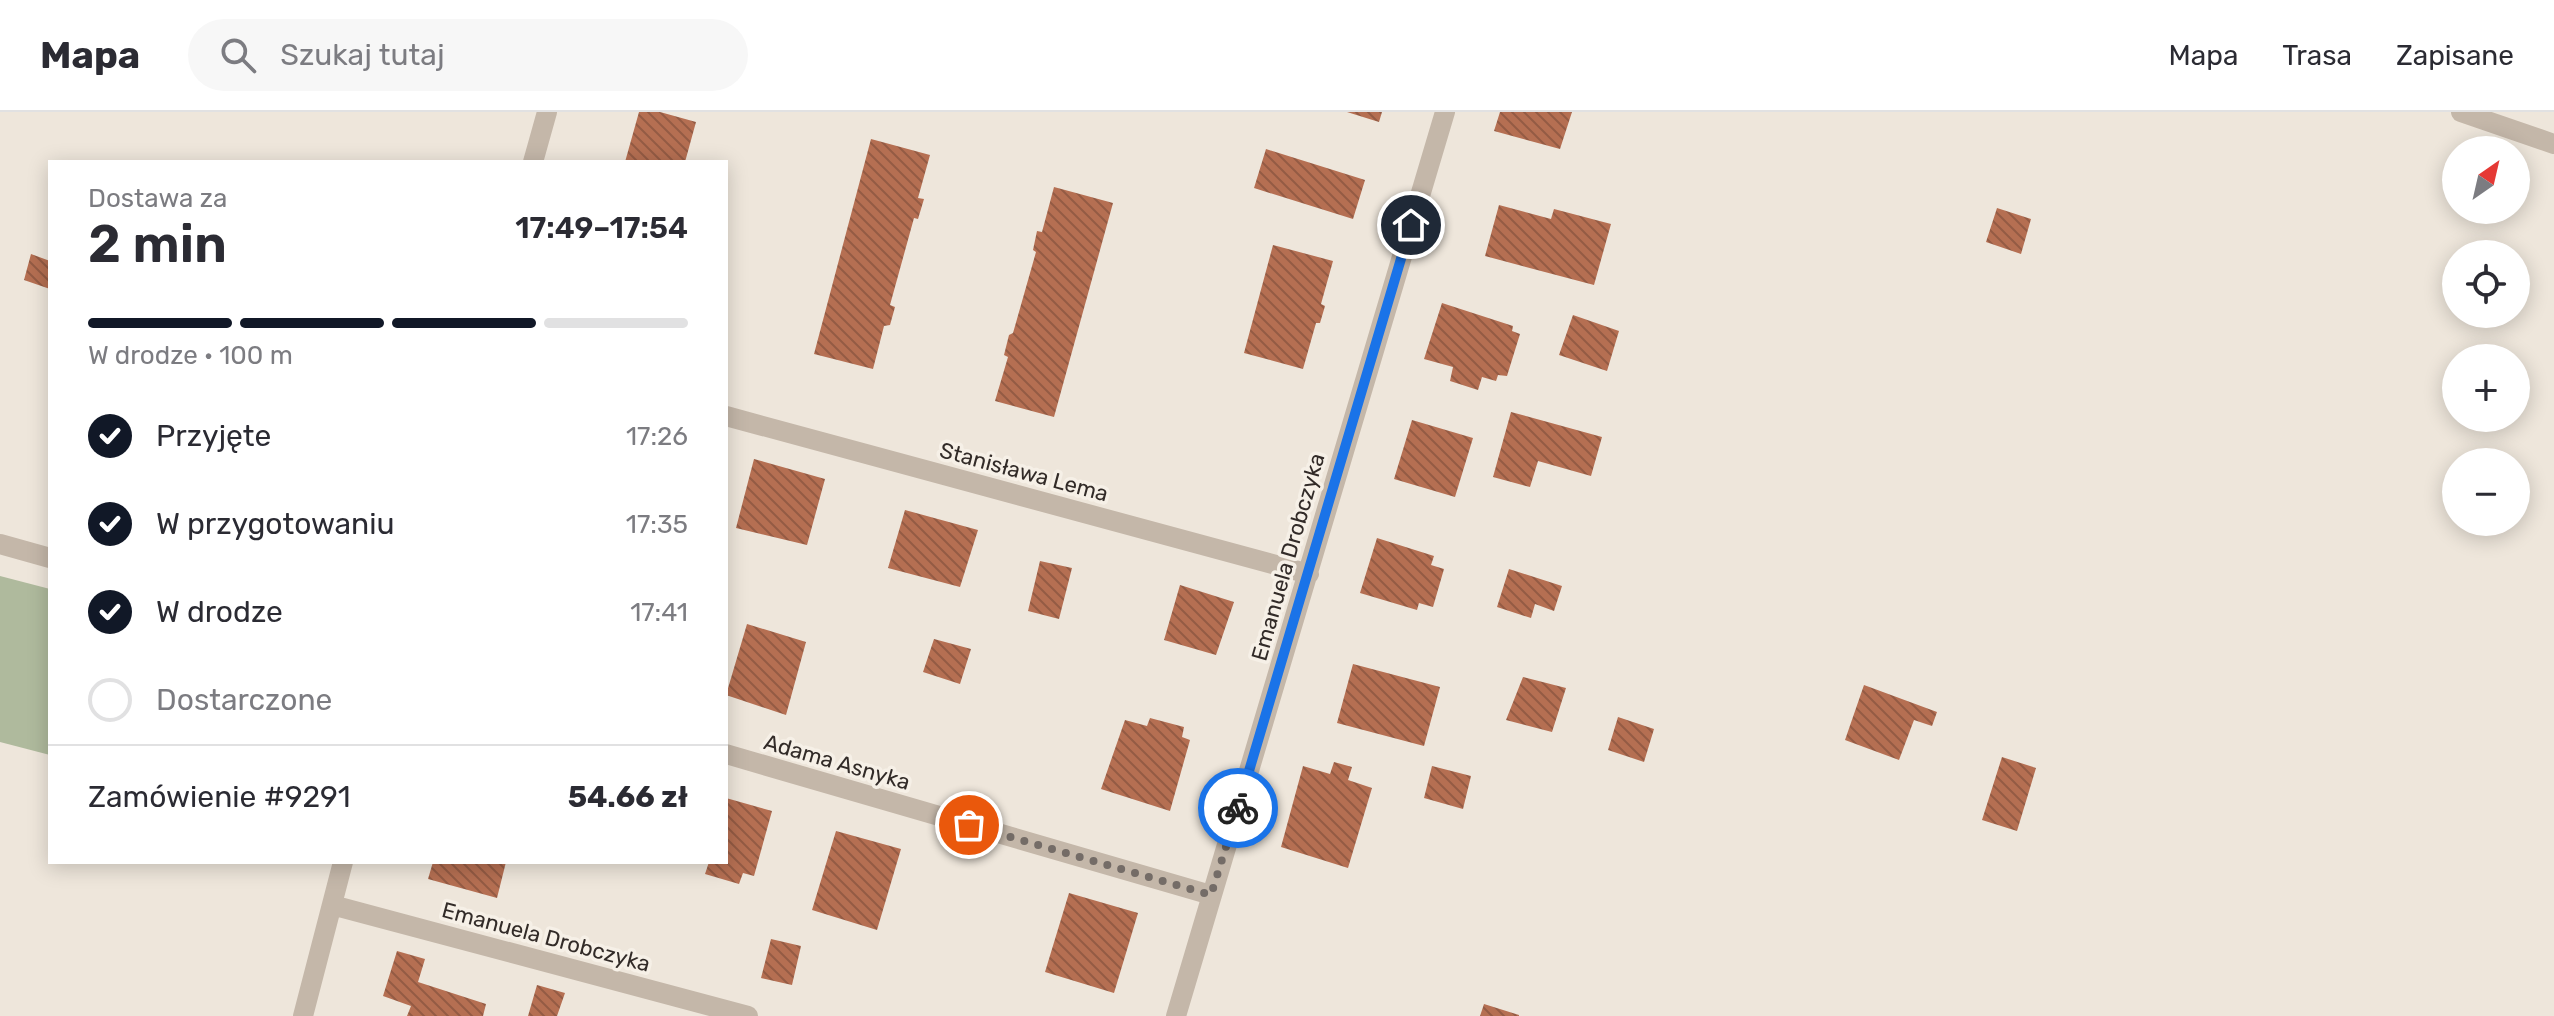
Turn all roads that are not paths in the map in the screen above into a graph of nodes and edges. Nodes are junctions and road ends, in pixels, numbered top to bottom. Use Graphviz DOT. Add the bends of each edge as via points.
graph roads {
  1 [pos="547,112"];
  2 [pos="1445,112"];
  3 [pos="2461,112"];
  4 [pos="2554,144"];
  5 [pos="534,160"];
  6 [pos="728,417"];
  7 [pos="0,544"];
  8 [pos="48,557"];
  9 [pos="1309,574"];
  10 [pos="728,755"];
  11 [pos="342,864"];
  12 [pos="1211,895"];
  13 [pos="332,905"];
  14 [pos="303,1016"];
  15 [pos="748,1016"];
  16 [pos="1176,1016"];
  1 -- 5 [label="street"];
  2 -- 9 [label="street, Emanuela Drobczyka"];
  3 -- 4 [label="street"];
  6 -- 9 [label="street, Stanisława Lema"];
  7 -- 8 [label="street"];
  9 -- 12 [label="street, Emanuela Drobczyka"];
  10 -- 12 [label="street, Adama Asnyka"];
  11 -- 13 [label="street"];
  12 -- 16 [label="street, Emanuela Drobczyka"];
  13 -- 14 [label="street"];
  13 -- 15 [label="street, Emanuela Drobczyka"];
}
